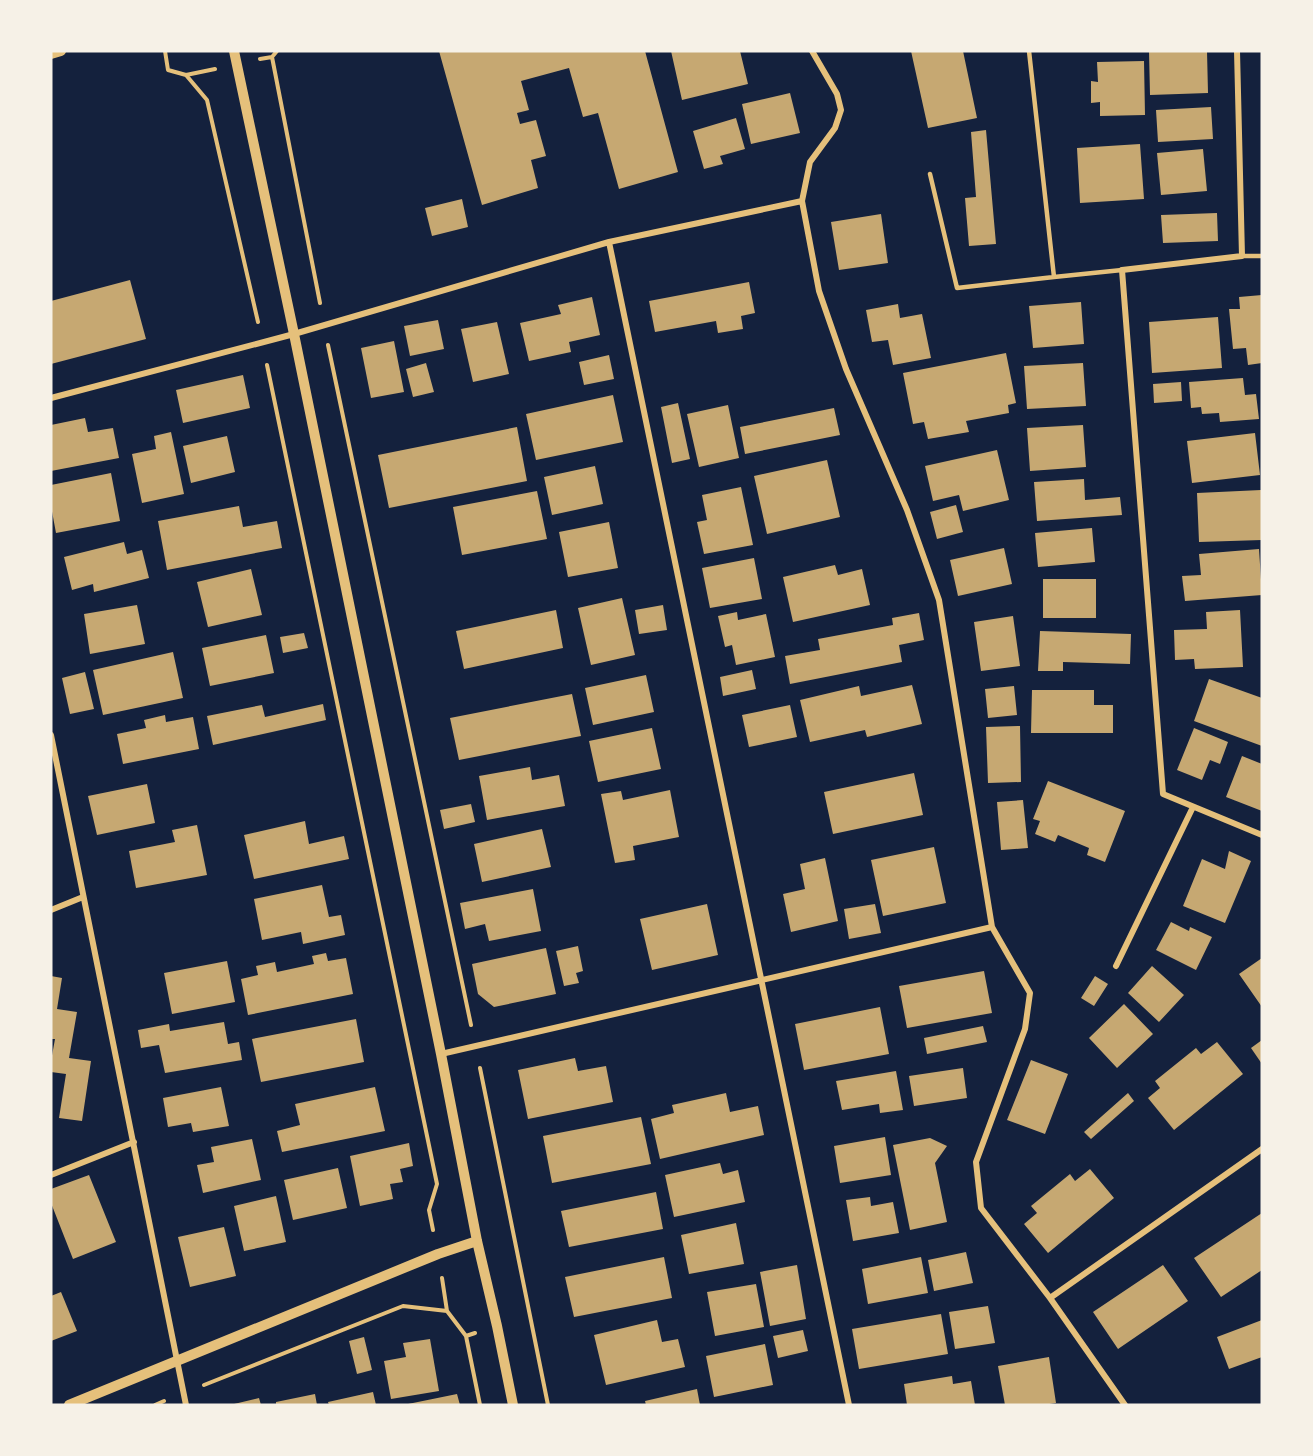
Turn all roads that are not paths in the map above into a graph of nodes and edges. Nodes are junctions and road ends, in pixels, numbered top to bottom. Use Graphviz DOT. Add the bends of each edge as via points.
graph roads {
  1 [pos="60,51"];
  2 [pos="234,51"];
  3 [pos="812,51"];
  4 [pos="1029,51"];
  5 [pos="1237,51"];
  6 [pos="51,54"];
  7 [pos="930,174"];
  8 [pos="802,201"];
  9 [pos="609,242"];
  10 [pos="1242,256"];
  11 [pos="1262,256"];
  12 [pos="1122,270"];
  13 [pos="1054,277"];
  14 [pos="294,334"];
  15 [pos="51,398"];
  16 [pos="51,735"];
  17 [pos="1193,807"];
  18 [pos="1262,835"];
  19 [pos="83,897"];
  20 [pos="51,910"];
  21 [pos="992,927"];
  22 [pos="1116,966"];
  23 [pos="761,980"];
  24 [pos="441,1054"];
  25 [pos="134,1142"];
  26 [pos="1262,1149"];
  27 [pos="51,1175"];
  28 [pos="477,1241"];
  29 [pos="1050,1298"];
  30 [pos="178,1360"];
  31 [pos="69,1405"];
  32 [pos="186,1405"];
  33 [pos="513,1405"];
  34 [pos="849,1405"];
  35 [pos="1125,1405"];
  1 -- 6 [label="street"];
  2 -- 14 [label="street"];
  3 -- 8 [label="street" via="837,94 841,110 835,128 810,162"];
  4 -- 13 [label="lane"];
  5 -- 10 [label="street"];
  7 -- 13 [label="lane" via="957,288"];
  8 -- 9 [label="street"];
  8 -- 21 [label="street" via="819,291 846,369 907,510 939,600"];
  9 -- 14 [label="street"];
  9 -- 23 [label="street"];
  10 -- 11 [label="lane"];
  10 -- 12 [label="street"];
  12 -- 13 [label="lane"];
  12 -- 17 [label="street" via="1163,794"];
  14 -- 15 [label="street"];
  14 -- 24 [label="street"];
  16 -- 19 [label="street"];
  17 -- 18 [label="street"];
  17 -- 22 [label="street"];
  19 -- 20 [label="street"];
  19 -- 25 [label="street"];
  21 -- 23 [label="street"];
  21 -- 29 [label="street" via="1030,993 1025,1029 976,1162 981,1208"];
  23 -- 24 [label="street"];
  23 -- 34 [label="street"];
  24 -- 28 [label="street"];
  25 -- 27 [label="street"];
  25 -- 30 [label="street"];
  26 -- 29 [label="street"];
  28 -- 30 [label="street"];
  28 -- 33 [label="street"];
  29 -- 35 [label="street"];
  30 -- 31 [label="street"];
  30 -- 32 [label="street"];
}
